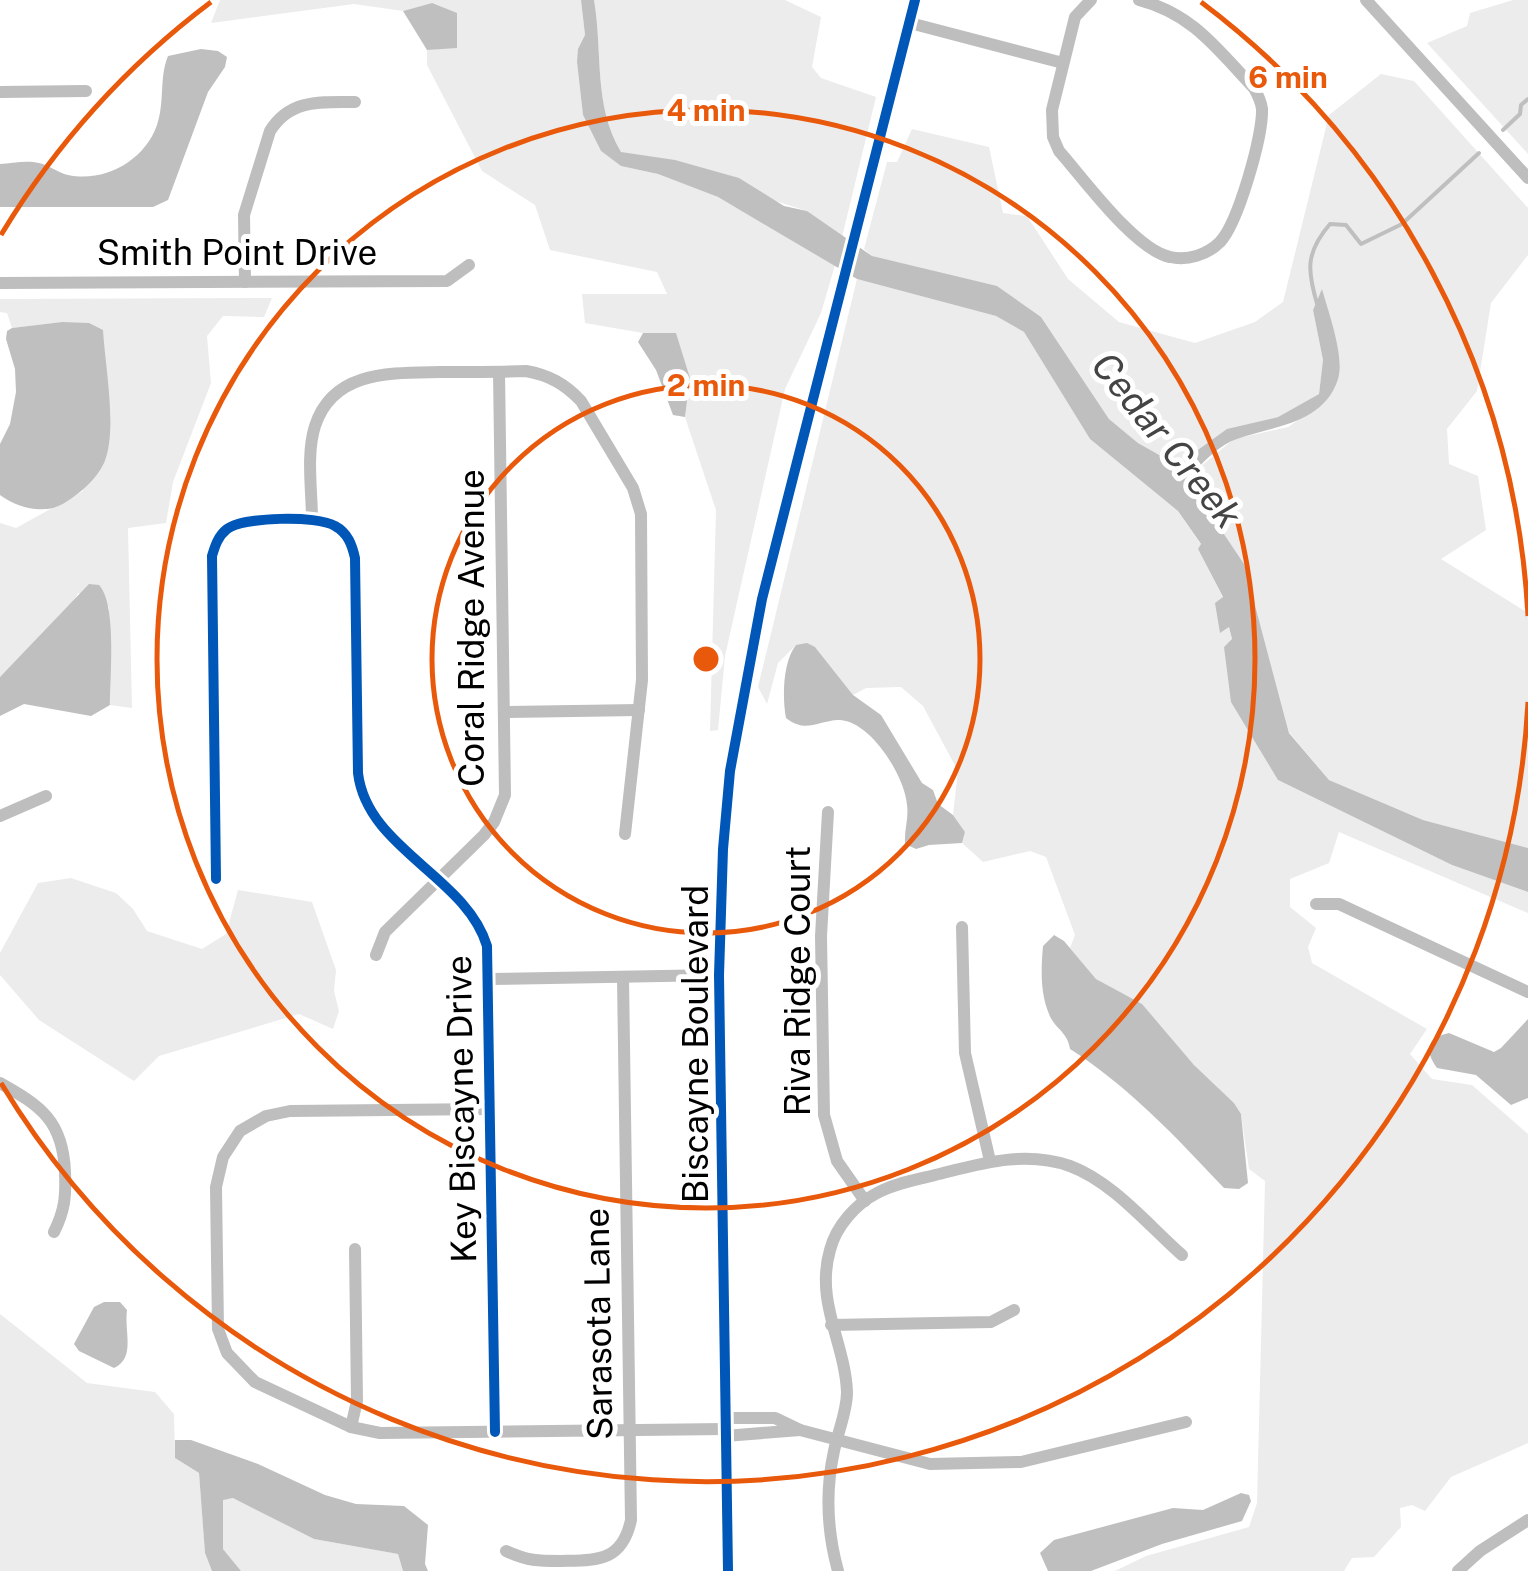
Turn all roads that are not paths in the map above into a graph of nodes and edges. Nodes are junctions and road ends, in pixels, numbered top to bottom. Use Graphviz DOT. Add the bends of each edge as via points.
graph roads {
  1 [pos="915,0"];
  2 [pos="1092,0"];
  3 [pos="1139,0"];
  4 [pos="1366,0"];
  5 [pos="910,22"];
  6 [pos="1062,63"];
  7 [pos="86,91"];
  8 [pos="0,92"];
  9 [pos="355,102"];
  10 [pos="1528,178"];
  11 [pos="469,265"];
  12 [pos="244,282"];
  13 [pos="0,283"];
  14 [pos="498,372"];
  15 [pos="312,520"];
  16 [pos="639,710"];
  17 [pos="505,712"];
  18 [pos="46,796"];
  19 [pos="828,812"];
  20 [pos="0,816"];
  21 [pos="625,834"];
  22 [pos="216,879"];
  23 [pos="437,880"];
  24 [pos="1316,904"];
  25 [pos="962,927"];
  26 [pos="376,955"];
  27 [pos="719,975"];
  28 [pos="622,978"];
  29 [pos="489,980"];
  30 [pos="1528,992"];
  31 [pos="0,1083"];
  32 [pos="490,1109"];
  33 [pos="990,1161"];
  34 [pos="865,1200"];
  35 [pos="54,1232"];
  36 [pos="355,1249"];
  37 [pos="1182,1256"];
  38 [pos="1014,1310"];
  39 [pos="830,1325"];
  40 [pos="1186,1422"];
  41 [pos="351,1427"];
  42 [pos="725,1428"];
  43 [pos="630,1430"];
  44 [pos="496,1432"];
  45 [pos="836,1439"];
  46 [pos="1528,1520"];
  47 [pos="506,1551"];
  48 [pos="728,1571"];
  49 [pos="838,1571"];
  50 [pos="1458,1571"];
  1 -- 5 [label="street, Biscayne Boulevard"];
  2 -- 6 [label="street" via="1075,17"];
  3 -- 6 [label="street" via="1194,25 1254,88 1262,110 1233,219 1218,243 1182,258 1154,252 1059,150 1052,110"];
  4 -- 10 [label="street"];
  5 -- 6 [label="street"];
  5 -- 27 [label="street, Biscayne Boulevard" via="762,599 738,717 723,849"];
  7 -- 8 [label="street"];
  9 -- 12 [label="street" via="310,102 277,119 244,216"];
  11 -- 12 [label="street, Smith Point Drive" via="447,281"];
  12 -- 13 [label="street, Smith Point Drive"];
  14 -- 15 [label="street" via="382,373 345,386 315,426"];
  14 -- 16 [label="street" via="526,371 559,382 581,401 638,501"];
  14 -- 17 [label="street, Coral Ridge Avenue"];
  15 -- 22 [label="street" via="237,524 214,546"];
  15 -- 23 [label="street, Key Biscayne Drive" via="345,534 355,558 360,786 376,818"];
  16 -- 17 [label="street"];
  16 -- 21 [label="street"];
  17 -- 23 [label="street, Coral Ridge Avenue" via="501,808 484,836"];
  18 -- 20 [label="street"];
  19 -- 34 [label="street, Riva Ridge Court" via="821,936 824,1115 837,1161"];
  23 -- 26 [label="street, Coral Ridge Avenue" via="385,932"];
  23 -- 29 [label="street, Key Biscayne Drive" via="484,934"];
  24 -- 30 [label="street" via="1339,904"];
  25 -- 33 [label="street" via="965,1053"];
  27 -- 28 [label="street"];
  27 -- 42 [label="street, Biscayne Boulevard"];
  28 -- 29 [label="street"];
  28 -- 43 [label="street, Sarasota Lane"];
  29 -- 32 [label="street, Key Biscayne Drive"];
  31 -- 35 [label="street" via="40,1108 59,1133 66,1200"];
  32 -- 41 [label="street" via="290,1111 240,1131 223,1157 216,1187 221,1339 255,1382"];
  32 -- 44 [label="street, Key Biscayne Drive"];
  33 -- 34 [label="street"];
  33 -- 37 [label="street" via="1032,1158 1088,1174"];
  34 -- 39 [label="street" via="838,1229 830,1250"];
  36 -- 41 [label="street" via="357,1401"];
  38 -- 39 [label="street" via="991,1322"];
  39 -- 45 [label="street" via="847,1392"];
  40 -- 45 [label="street" via="1007,1464 914,1462"];
  41 -- 44 [label="street" via="380,1434"];
  42 -- 43 [label="street"];
  42 -- 45 [label="street" via="775,1418"];
  42 -- 48 [label="street, Biscayne Boulevard"];
  43 -- 44 [label="street"];
  43 -- 47 [label="street, Sarasota Lane" via="630,1520 620,1547 597,1560 528,1561"];
  45 -- 49 [label="street" via="827,1512"];
  46 -- 50 [label="street"];
}
